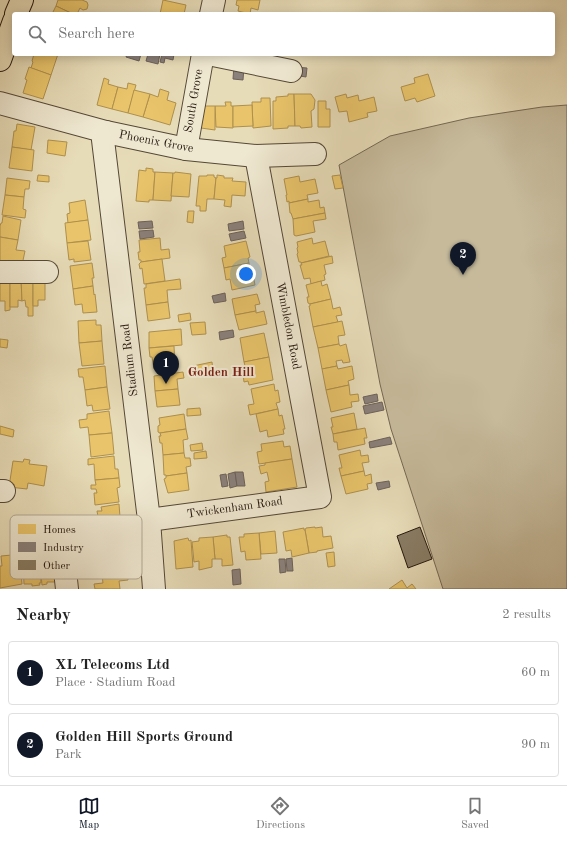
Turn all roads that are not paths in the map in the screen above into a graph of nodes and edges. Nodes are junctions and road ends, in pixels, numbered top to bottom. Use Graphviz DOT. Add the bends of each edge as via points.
graph roads {
  1 [pos="22,0"];
  2 [pos="214,0"];
  3 [pos="17,12"];
  4 [pos="211,12"];
  5 [pos="12,27"];
  6 [pos="203,56"];
  7 [pos="218,56"];
  8 [pos="0,60"];
  9 [pos="292,71"];
  10 [pos="0,104"];
  11 [pos="106,132"];
  12 [pos="186,149"];
  13 [pos="315,154"];
  14 [pos="256,156"];
  15 [pos="0,272"];
  16 [pos="48,272"];
  17 [pos="320,497"];
  18 [pos="149,520"];
  19 [pos="66,579"];
  20 [pos="67,589"];
  21 [pos="154,589"];
  1 -- 3 [label="main road"];
  2 -- 4 [label="street"];
  5 -- 8 [label="main road"];
  6 -- 12 [label="street, South Grove"];
  7 -- 9 [label="street"];
  10 -- 11 [label="street, Phoenix Grove"];
  11 -- 12 [label="street, Phoenix Grove"];
  11 -- 18 [label="street, Stadium Road" via="103,140"];
  12 -- 14 [label="street, Phoenix Grove"];
  13 -- 14 [label="street, Phoenix Grove"];
  14 -- 17 [label="street, Wimbledon Road"];
  15 -- 16 [label="street"];
  17 -- 18 [label="street, Twickenham Road"];
  18 -- 21 [label="street, Stadium Road"];
  19 -- 20 [label="street"];
}
